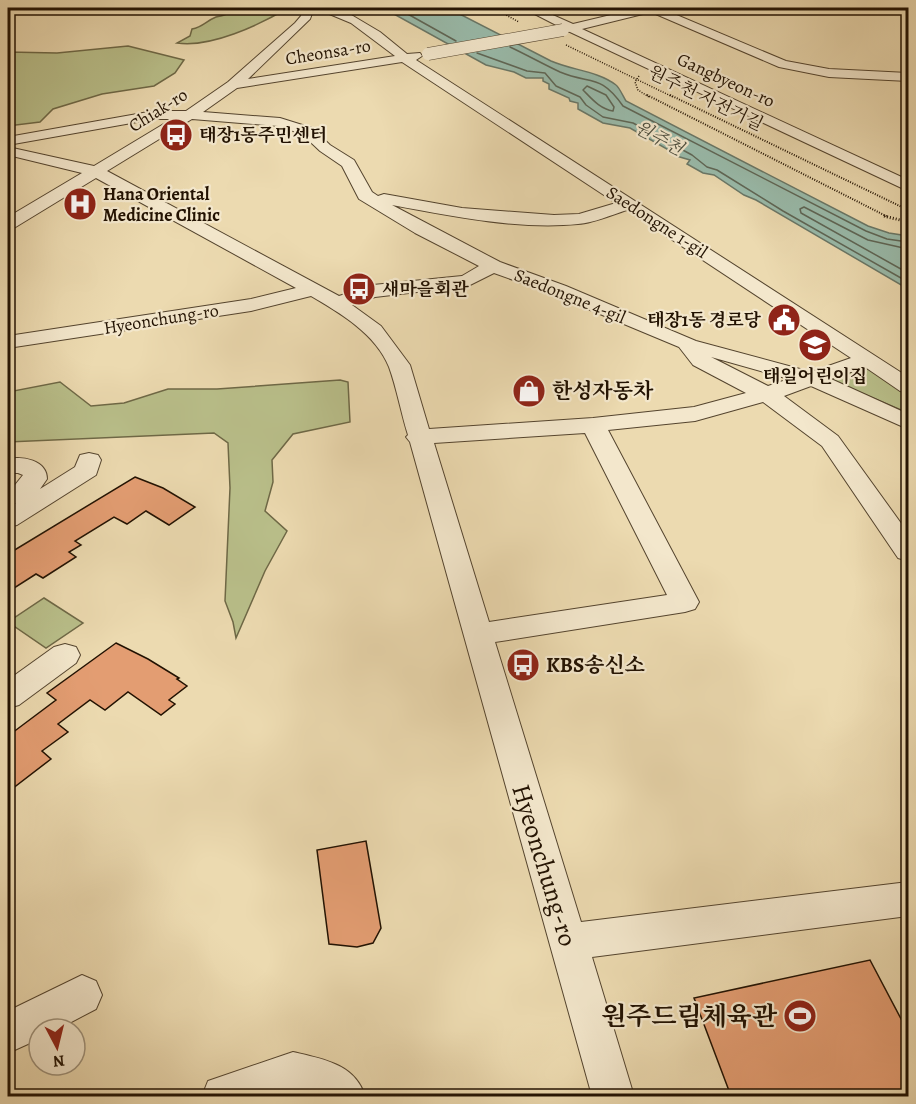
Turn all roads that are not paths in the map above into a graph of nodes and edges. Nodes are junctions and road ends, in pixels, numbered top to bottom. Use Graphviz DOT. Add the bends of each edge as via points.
graph roads {
  1 [pos="308,8"];
  2 [pos="321,8"];
  3 [pos="530,8"];
  4 [pos="600,8"];
  5 [pos="652,8"];
  6 [pos="623,16"];
  7 [pos="573,28"];
  8 [pos="405,58"];
  9 [pos="909,77"];
  10 [pos="233,85"];
  11 [pos="189,115"];
  12 [pos="8,141"];
  13 [pos="8,151"];
  14 [pos="96,171"];
  15 [pos="909,177"];
  16 [pos="909,186"];
  17 [pos="365,195"];
  18 [pos="630,204"];
  19 [pos="8,224"];
  20 [pos="493,266"];
  21 [pos="325,297"];
  22 [pos="8,342"];
  23 [pos="686,343"];
  24 [pos="867,360"];
  25 [pos="810,378"];
  26 [pos="909,386"];
  27 [pos="767,394"];
  28 [pos="909,422"];
  29 [pos="593,424"];
  30 [pos="418,437"];
  31 [pos="89,460"];
  32 [pos="8,466"];
  33 [pos="8,497"];
  34 [pos="8,519"];
  35 [pos="909,552"];
  36 [pos="477,634"];
  37 [pos="65,655"];
  38 [pos="8,696"];
  39 [pos="909,899"];
  40 [pos="568,942"];
  41 [pos="82,995"];
  42 [pos="8,1033"];
  43 [pos="223,1096"];
  44 [pos="344,1096"];
  45 [pos="613,1096"];
  1 -- 10 [label="street, Chiak-ro" via="299,25"];
  2 -- 8 [label="street, Saedongne 1-gil" via="338,11 385,40"];
  3 -- 7 [label="street, Gangbyeon-ro"];
  4 -- 6 [label="street"];
  5 -- 6 [label="street"];
  5 -- 9 [label="street" via="783,64 830,73"];
  6 -- 7 [label="street"];
  7 -- 8 [label="street, Cheonsa-ro, bridge"];
  7 -- 15 [label="street, Gangbyeon-ro"];
  7 -- 16 [label="street, Gangbyeon-ro"];
  8 -- 10 [label="street, Cheonsa-ro"];
  8 -- 18 [label="street, Saedongne 1-gil"];
  10 -- 11 [label="street, Chiak-ro"];
  11 -- 12 [label="street, Saedongne 4-gil" via="154,115"];
  11 -- 14 [label="street, Chiak-ro"];
  11 -- 17 [label="street, Saedongne 4-gil" via="280,122 307,131 348,163"];
  13 -- 14 [label="street, Hyeonchung-ro"];
  14 -- 19 [label="street, Chiak-ro"];
  14 -- 21 [label="street, Hyeonchung-ro"];
  17 -- 18 [label="street" via="462,213 554,220 580,219"];
  17 -- 20 [label="street, Saedongne 4-gil"];
  18 -- 24 [label="street, Saedongne 1-gil"];
  20 -- 21 [label="street, Hyeonchung-ro" via="468,280 449,284"];
  20 -- 23 [label="street, Saedongne 4-gil"];
  21 -- 22 [label="street, Hyeonchung-ro"];
  21 -- 30 [label="street, Hyeonchung-ro" via="374,330 399,365"];
  23 -- 25 [label="street"];
  23 -- 27 [label="street, Saedongne 4-gil" via="701,360"];
  24 -- 25 [label="street"];
  24 -- 26 [label="street, Saedongne 1-gil"];
  25 -- 27 [label="street"];
  25 -- 28 [label="street"];
  27 -- 29 [label="street" via="695,414"];
  27 -- 35 [label="street, Saedongne 4-gil" via="830,441"];
  29 -- 30 [label="street"];
  29 -- 36 [label="street" via="685,602"];
  30 -- 36 [label="street, Hyeonchung-ro"];
  31 -- 34 [label="street" via="87,470"];
  32 -- 33 [label="street" via="30,468 35,479 24,491"];
  36 -- 40 [label="street, Hyeonchung-ro"];
  37 -- 38 [label="street"];
  39 -- 40 [label="street"];
  40 -- 45 [label="street, Hyeonchung-ro"];
  41 -- 42 [label="street"];
  43 -- 44 [label="street" via="293,1073 327,1081"];
}
